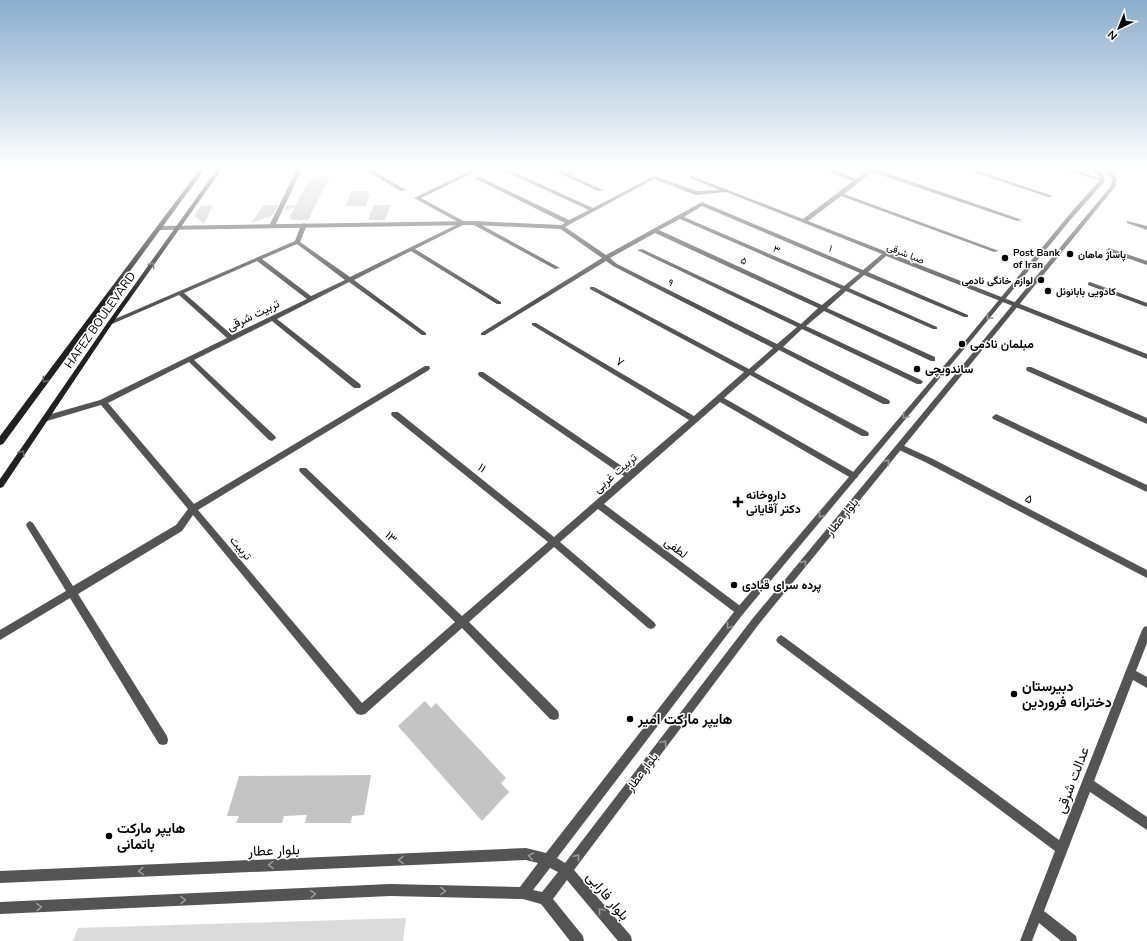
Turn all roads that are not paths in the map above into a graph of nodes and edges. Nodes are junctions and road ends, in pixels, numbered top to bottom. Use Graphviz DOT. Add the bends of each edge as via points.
graph roads {
  1 [pos="170,213"];
  2 [pos="189,213"];
  3 [pos="278,213"];
  4 [pos="445,213"];
  5 [pos="549,213"];
  6 [pos="588,213"];
  7 [pos="687,213"];
  8 [pos="723,213"];
  9 [pos="784,213"];
  10 [pos="815,213"];
  11 [pos="892,213"];
  12 [pos="999,213"];
  13 [pos="1074,213"];
  14 [pos="1091,213"];
  15 [pos="680,217"];
  16 [pos="1020,220"];
  17 [pos="804,221"];
  18 [pos="1129,222"];
  19 [pos="464,223"];
  20 [pos="474,223"];
  21 [pos="570,223"];
  22 [pos="272,226"];
  23 [pos="304,226"];
  24 [pos="561,227"];
  25 [pos="159,228"];
  26 [pos="178,228"];
  27 [pos="1147,228"];
  28 [pos="656,231"];
  29 [pos="297,242"];
  30 [pos="411,249"];
  31 [pos="640,250"];
  32 [pos="1109,250"];
  33 [pos="996,251"];
  34 [pos="885,254"];
  35 [pos="606,258"];
  36 [pos="258,259"];
  37 [pos="1147,263"];
  38 [pos="558,268"];
  39 [pos="864,272"];
  40 [pos="350,280"];
  41 [pos="1090,284"];
  42 [pos="592,288"];
  43 [pos="845,289"];
  44 [pos="180,293"];
  45 [pos="311,299"];
  46 [pos="1002,300"];
  47 [pos="500,303"];
  48 [pos="1147,305"];
  49 [pos="1016,306"];
  50 [pos="823,308"];
  51 [pos="966,316"];
  52 [pos="272,318"];
  53 [pos="110,323"];
  54 [pos="534,324"];
  55 [pos="802,326"];
  56 [pos="935,328"];
  57 [pos="424,334"];
  58 [pos="483,334"];
  59 [pos="231,338"];
  60 [pos="777,348"];
  61 [pos="1147,357"];
  62 [pos="189,359"];
  63 [pos="933,359"];
  64 [pos="426,368"];
  65 [pos="1029,370"];
  66 [pos="750,371"];
  67 [pos="480,374"];
  68 [pos="918,382"];
  69 [pos="357,386"];
  70 [pos="719,398"];
  71 [pos="103,402"];
  72 [pos="886,402"];
  73 [pos="395,414"];
  74 [pos="996,417"];
  75 [pos="47,418"];
  76 [pos="695,420"];
  77 [pos="1147,421"];
  78 [pos="865,434"];
  79 [pos="272,438"];
  80 [pos="0,442"];
  81 [pos="900,447"];
  82 [pos="303,470"];
  83 [pos="630,476"];
  84 [pos="854,476"];
  85 [pos="0,485"];
  86 [pos="1147,489"];
  87 [pos="598,504"];
  88 [pos="193,509"];
  89 [pos="30,525"];
  90 [pos="554,542"];
  91 [pos="1147,574"];
  92 [pos="72,592"];
  93 [pos="740,611"];
  94 [pos="462,622"];
  95 [pos="651,625"];
  96 [pos="1147,630"];
  97 [pos="0,635"];
  98 [pos="781,640"];
  99 [pos="1130,673"];
  100 [pos="1147,683"];
  101 [pos="361,710"];
  102 [pos="554,715"];
  103 [pos="163,740"];
  104 [pos="1088,783"];
  105 [pos="1147,824"];
  106 [pos="1062,849"];
  107 [pos="548,860"];
  108 [pos="566,870"];
  109 [pos="0,877"];
  110 [pos="523,892"];
  111 [pos="545,899"];
  112 [pos="0,908"];
  113 [pos="1037,913"];
  114 [pos="578,941"];
  115 [pos="626,941"];
  116 [pos="1026,941"];
  117 [pos="1071,941"];
  1 -- 25 [label="main road, HAFEZ BOULEVARD"];
  2 -- 26 [label="main road, HAFEZ BOULEVARD"];
  3 -- 22 [label="street"];
  4 -- 19 [label="street"];
  5 -- 21 [label="street"];
  6 -- 21 [label="street"];
  7 -- 15 [label="street, ۱"];
  8 -- 39 [label="street, ۱"];
  9 -- 17 [label="street, صبا شرقی"];
  10 -- 17 [label="street"];
  11 -- 33 [label="street"];
  12 -- 16 [label="street"];
  13 -- 46 [label="street, بلوار عطار"];
  14 -- 49 [label="street, بلوار عطار"];
  15 -- 28 [label="street"];
  15 -- 43 [label="street, ۳"];
  17 -- 34 [label="street, صبا شرقی"];
  18 -- 27 [label="street"];
  19 -- 20 [label="street"];
  19 -- 23 [label="street"];
  19 -- 30 [label="street, تربیت شرقی"];
  20 -- 24 [label="street"];
  20 -- 38 [label="street"];
  21 -- 24 [label="street"];
  22 -- 23 [label="street"];
  22 -- 26 [label="street"];
  23 -- 29 [label="street"];
  24 -- 35 [label="street, ۹"];
  25 -- 26 [label="street"];
  25 -- 80 [label="main road, HAFEZ BOULEVARD, one-way"];
  53 -- 26 [label="main road, HAFEZ BOULEVARD, one-way"];
  28 -- 35 [label="street"];
  28 -- 50 [label="street, ۵"];
  29 -- 36 [label="street"];
  29 -- 40 [label="street"];
  30 -- 40 [label="street, تربیت شرقی"];
  30 -- 47 [label="street"];
  31 -- 55 [label="street"];
  32 -- 37 [label="street"];
  34 -- 39 [label="street, تربیت غربی"];
  34 -- 46 [label="street, صبا شرقی"];
  35 -- 58 [label="street"];
  35 -- 60 [label="street, ۹" via="615,265"];
  36 -- 44 [label="street"];
  36 -- 45 [label="street"];
  39 -- 43 [label="street, تربیت غربی"];
  39 -- 51 [label="street, ۱"];
  40 -- 45 [label="street, تربیت شرقی"];
  40 -- 57 [label="street"];
  41 -- 48 [label="street"];
  42 -- 66 [label="street"];
  43 -- 50 [label="street, تربیت غربی"];
  43 -- 56 [label="street, ۳"];
  44 -- 53 [label="street"];
  44 -- 59 [label="street"];
  45 -- 52 [label="street, تربیت شرقی"];
  46 -- 49 [label="street, صبا شرقی"];
  46 -- 84 [label="street, بلوار عطار, one-way"];
  49 -- 61 [label="street, صبا شرقی"];
  49 -- 81 [label="street, بلوار عطار"];
  50 -- 55 [label="street, تربیت غربی"];
  50 -- 63 [label="street, ۵"];
  52 -- 59 [label="street, تربیت شرقی"];
  52 -- 69 [label="street"];
  53 -- 75 [label="main road, HAFEZ BOULEVARD"];
  54 -- 76 [label="street, ۷"];
  55 -- 60 [label="street, تربیت غربی"];
  55 -- 68 [label="street"];
  59 -- 62 [label="street, تربیت شرقی"];
  60 -- 66 [label="street, تربیت غربی"];
  60 -- 72 [label="street, ۹"];
  62 -- 71 [label="street, تربیت شرقی"];
  62 -- 79 [label="street"];
  64 -- 88 [label="street"];
  65 -- 77 [label="street"];
  66 -- 70 [label="street, تربیت غربی"];
  66 -- 78 [label="street"];
  67 -- 83 [label="street"];
  70 -- 76 [label="street, تربیت غربی"];
  70 -- 84 [label="street"];
  71 -- 75 [label="street, تربیت شرقی"];
  71 -- 88 [label="street, تربیت"];
  73 -- 90 [label="street, ۱۱"];
  74 -- 86 [label="street"];
  85 -- 75 [label="main road, HAFEZ BOULEVARD, one-way"];
  76 -- 83 [label="street, تربیت غربی"];
  81 -- 91 [label="street, ۵"];
  108 -- 81 [label="street, بلوار عطار, one-way" via="756,622"];
  82 -- 94 [label="street, ۱۳"];
  83 -- 87 [label="street, تربیت غربی"];
  84 -- 93 [label="street, بلوار عطار, one-way"];
  87 -- 90 [label="street, تربیت غربی"];
  87 -- 93 [label="street, لطفی"];
  88 -- 92 [label="street" via="179,528"];
  88 -- 101 [label="street, تربیت"];
  89 -- 92 [label="street"];
  90 -- 94 [label="street, تربیت غربی"];
  90 -- 95 [label="street, ۱۱"];
  92 -- 97 [label="street"];
  92 -- 103 [label="street"];
  93 -- 107 [label="street, بلوار عطار, one-way"];
  94 -- 101 [label="street, تربیت غربی"];
  94 -- 102 [label="street, ۱۳"];
  96 -- 99 [label="street, عدالت شرقی"];
  98 -- 106 [label="street"];
  99 -- 100 [label="street"];
  99 -- 104 [label="street, عدالت شرقی"];
  104 -- 105 [label="street"];
  104 -- 106 [label="street, عدالت شرقی"];
  106 -- 113 [label="street, عدالت شرقی"];
  107 -- 108 [label="street, بلوار عطار"];
  107 -- 109 [label="street, بلوار عطار, one-way" via="526,854"];
  107 -- 110 [label="street, بلوار عطار"];
  108 -- 111 [label="street, بلوار عطار"];
  115 -- 108 [label="street, بلوار فارابی, one-way"];
  110 -- 111 [label="street"];
  112 -- 110 [label="street, one-way" via="390,890"];
  111 -- 114 [label="street"];
  113 -- 116 [label="street, عدالت شرقی"];
  113 -- 117 [label="street"];
}
